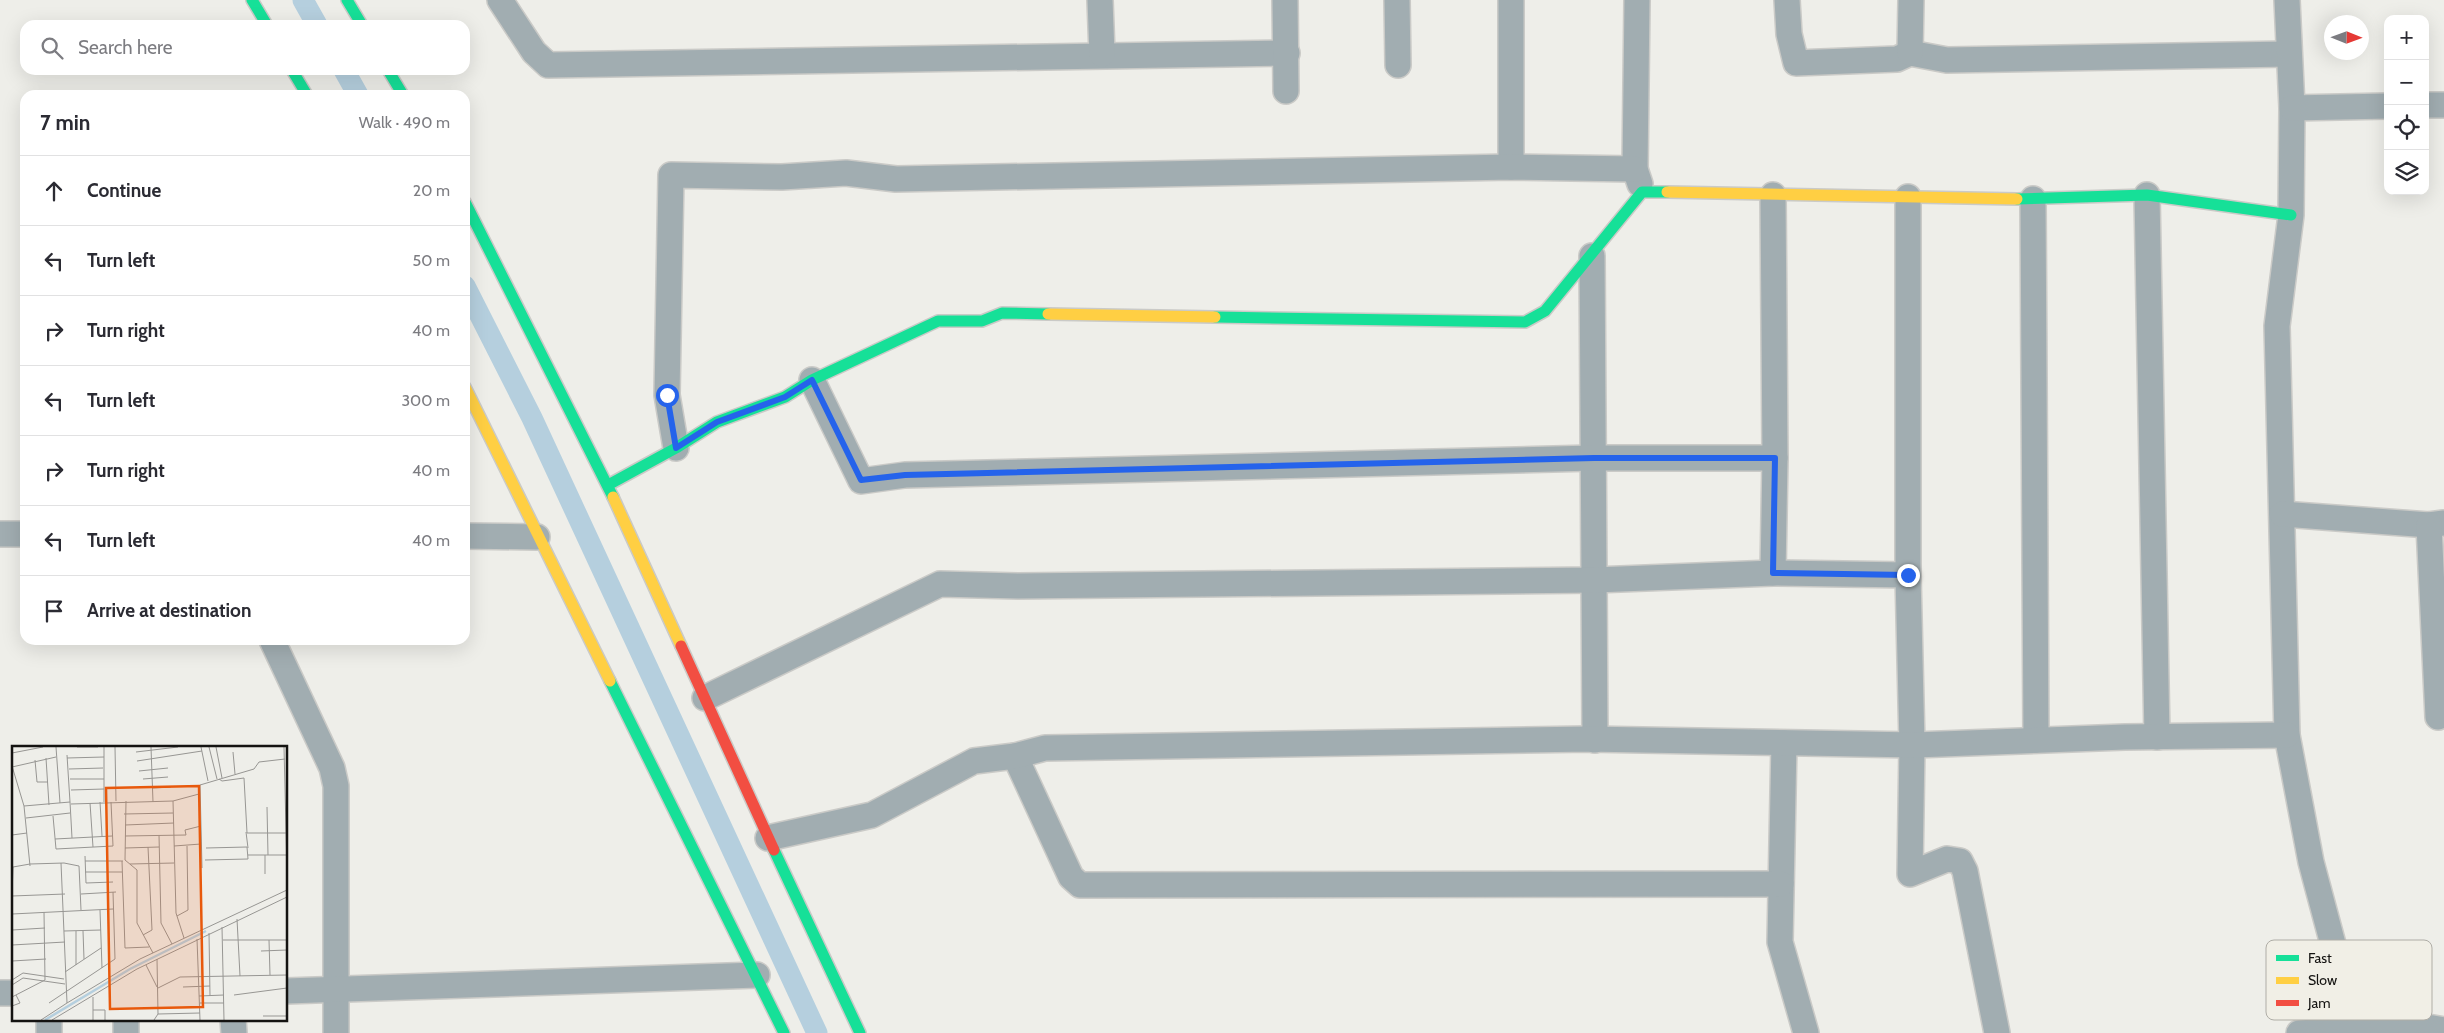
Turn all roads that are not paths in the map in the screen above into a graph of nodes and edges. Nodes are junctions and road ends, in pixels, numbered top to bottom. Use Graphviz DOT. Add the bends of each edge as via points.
graph roads {
  1 [pos="252,0"];
  2 [pos="347,0"];
  3 [pos="500,0"];
  4 [pos="1100,0"];
  5 [pos="1285,0"];
  6 [pos="1397,0"];
  7 [pos="1511,0"];
  8 [pos="1637,0"];
  9 [pos="1787,0"];
  10 [pos="1911,0"];
  11 [pos="2286,0"];
  12 [pos="263,20"];
  13 [pos="359,20"];
  14 [pos="1286,53"];
  15 [pos="1910,53"];
  16 [pos="1102,54"];
  17 [pos="2289,54"];
  18 [pos="1398,65"];
  19 [pos="295,75"];
  20 [pos="391,75"];
  21 [pos="304,90"];
  22 [pos="400,90"];
  23 [pos="1286,91"];
  24 [pos="2429,105"];
  25 [pos="2444,105"];
  26 [pos="2384,106"];
  27 [pos="2292,108"];
  28 [pos="1510,166"];
  29 [pos="1638,180"];
  30 [pos="1773,195"];
  31 [pos="2148,195"];
  32 [pos="1908,197"];
  33 [pos="2033,199"];
  34 [pos="470,212"];
  35 [pos="2292,215"];
  36 [pos="1592,256"];
  37 [pos="812,380"];
  38 [pos="470,403"];
  39 [pos="676,448"];
  40 [pos="1594,458"];
  41 [pos="1775,458"];
  42 [pos="608,485"];
  43 [pos="2282,514"];
  44 [pos="2437,524"];
  45 [pos="0,534"];
  46 [pos="20,534"];
  47 [pos="470,536"];
  48 [pos="538,537"];
  49 [pos="1773,573"];
  50 [pos="1908,575"];
  51 [pos="1595,580"];
  52 [pos="274,645"];
  53 [pos="705,698"];
  54 [pos="2438,717"];
  55 [pos="2287,735"];
  56 [pos="2157,737"];
  57 [pos="1595,740"];
  58 [pos="2036,740"];
  59 [pos="1784,743"];
  60 [pos="1912,745"];
  61 [pos="1015,756"];
  62 [pos="768,838"];
  63 [pos="1781,884"];
  64 [pos="2332,940"];
  65 [pos="757,976"];
  66 [pos="288,991"];
  67 [pos="336,991"];
  68 [pos="49,1020"];
  69 [pos="126,1020"];
  70 [pos="234,1020"];
  71 [pos="2353,1020"];
  72 [pos="2356,1030"];
  73 [pos="2444,1030"];
  74 [pos="49,1033"];
  75 [pos="126,1033"];
  76 [pos="234,1033"];
  77 [pos="336,1033"];
  78 [pos="784,1033"];
  79 [pos="860,1033"];
  80 [pos="1806,1033"];
  81 [pos="1997,1033"];
  82 [pos="2299,1033"];
  1 -- 12 [label="street"];
  2 -- 13 [label="street"];
  3 -- 16 [label="street" via="534,52 548,65"];
  4 -- 16 [label="street"];
  5 -- 14 [label="street"];
  6 -- 18 [label="street"];
  7 -- 28 [label="street"];
  8 -- 29 [label="street"];
  9 -- 15 [label="street" via="1789,34 1796,63 1897,59"];
  10 -- 15 [label="street"];
  11 -- 17 [label="street"];
  14 -- 16 [label="street"];
  14 -- 23 [label="street"];
  15 -- 17 [label="street" via="1948,60"];
  17 -- 27 [label="street"];
  19 -- 21 [label="street"];
  20 -- 22 [label="street"];
  24 -- 25 [label="street"];
  26 -- 27 [label="street"];
  27 -- 35 [label="street"];
  28 -- 29 [label="street"];
  28 -- 39 [label="street" via="896,179 846,172 782,177 671,175 667,395"];
  29 -- 30 [label="street"];
  29 -- 36 [label="street"];
  30 -- 32 [label="street"];
  30 -- 41 [label="street"];
  31 -- 33 [label="street"];
  31 -- 35 [label="street"];
  31 -- 56 [label="street"];
  32 -- 33 [label="street"];
  32 -- 50 [label="street"];
  33 -- 58 [label="street"];
  34 -- 42 [label="street"];
  35 -- 43 [label="street" via="2277,326"];
  36 -- 37 [label="street" via="1545,311 1525,322 1002,313 982,322 938,321"];
  36 -- 40 [label="street"];
  37 -- 39 [label="street" via="785,397 717,422"];
  37 -- 40 [label="street" via="861,480 905,475"];
  38 -- 48 [label="street"];
  39 -- 42 [label="street"];
  40 -- 41 [label="street"];
  40 -- 51 [label="street"];
  41 -- 49 [label="street"];
  42 -- 53 [label="street"];
  43 -- 44 [label="street"];
  43 -- 55 [label="street"];
  44 -- 54 [label="street"];
  45 -- 46 [label="street"];
  47 -- 48 [label="street"];
  48 -- 65 [label="street"];
  49 -- 50 [label="street"];
  49 -- 51 [label="street"];
  50 -- 60 [label="street"];
  51 -- 53 [label="street" via="940,584"];
  51 -- 57 [label="street"];
  52 -- 67 [label="street" via="332,768 336,786"];
  53 -- 62 [label="street"];
  55 -- 56 [label="street"];
  55 -- 64 [label="street" via="2311,862"];
  56 -- 58 [label="street"];
  57 -- 59 [label="street"];
  57 -- 61 [label="street" via="1045,748"];
  58 -- 60 [label="street"];
  59 -- 60 [label="street"];
  59 -- 63 [label="street"];
  60 -- 81 [label="street" via="1910,874 1947,859 1960,861 1965,871"];
  61 -- 62 [label="street" via="974,761 872,815"];
  61 -- 63 [label="street" via="1071,877 1080,885 1091,887"];
  62 -- 79 [label="street"];
  63 -- 80 [label="street" via="1780,942"];
  65 -- 67 [label="street"];
  65 -- 78 [label="street"];
  66 -- 67 [label="street"];
  67 -- 77 [label="street"];
  68 -- 74 [label="street"];
  69 -- 75 [label="street"];
  70 -- 76 [label="street"];
  71 -- 72 [label="street"];
  72 -- 73 [label="street" via="2416,1025"];
  72 -- 82 [label="street"];
}
